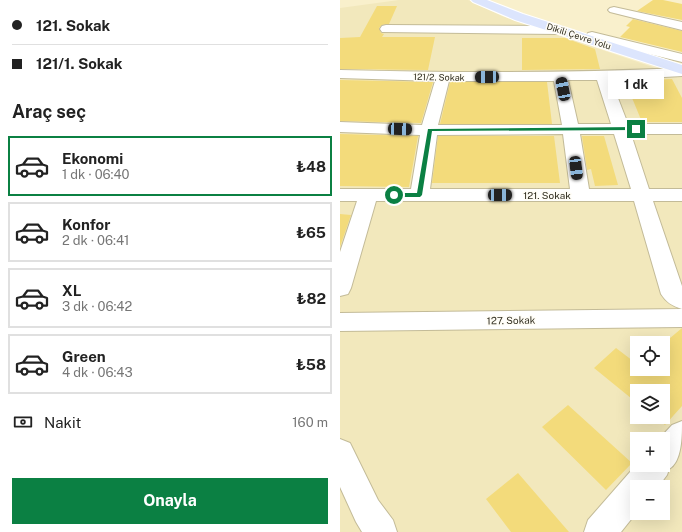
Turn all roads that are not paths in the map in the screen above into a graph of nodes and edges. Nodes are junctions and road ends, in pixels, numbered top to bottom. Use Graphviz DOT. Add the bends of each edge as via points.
graph roads {
  1 [pos="476,0"];
  2 [pos="623,0"];
  3 [pos="614,10"];
  4 [pos="682,26"];
  5 [pos="386,29"];
  6 [pos="559,30"];
  7 [pos="590,37"];
  8 [pos="682,58"];
  9 [pos="679,72"];
  10 [pos="340,74"];
  11 [pos="560,76"];
  12 [pos="603,76"];
  13 [pos="443,77"];
  14 [pos="682,86"];
  15 [pos="340,127"];
  16 [pos="621,129"];
  17 [pos="682,129"];
  18 [pos="429,130"];
  19 [pos="571,130"];
  20 [pos="368,195"];
  21 [pos="420,195"];
  22 [pos="580,195"];
  23 [pos="641,195"];
  24 [pos="682,195"];
  25 [pos="340,196"];
  26 [pos="340,288"];
  27 [pos="682,300"];
  28 [pos="682,318"];
  29 [pos="340,322"];
  30 [pos="682,434"];
  31 [pos="670,449"];
  32 [pos="340,453"];
  33 [pos="650,472"];
  34 [pos="643,480"];
  35 [pos="630,496"];
  36 [pos="381,532"];
  37 [pos="600,532"];
  1 -- 6 [label="main road, Dikili Çevre Yolu"];
  2 -- 3 [label="street"];
  3 -- 4 [label="street"];
  3 -- 7 [label="street"];
  5 -- 6 [label="street"];
  6 -- 7 [label="main road, Dikili Çevre Yolu"];
  7 -- 8 [label="street"];
  7 -- 9 [label="main road, Dikili Çevre Yolu"];
  9 -- 12 [label="street, 121/2. Sokak"];
  9 -- 14 [label="street"];
  10 -- 13 [label="street, 121/2. Sokak"];
  11 -- 12 [label="street, 121/2. Sokak"];
  11 -- 13 [label="street, 121/2. Sokak"];
  11 -- 19 [label="street"];
  12 -- 16 [label="street"];
  13 -- 18 [label="street"];
  15 -- 18 [label="street"];
  16 -- 17 [label="street"];
  16 -- 19 [label="street"];
  16 -- 23 [label="street"];
  18 -- 19 [label="street"];
  18 -- 21 [label="street"];
  19 -- 22 [label="street"];
  20 -- 21 [label="street, 121. Sokak"];
  20 -- 25 [label="street, 121. Sokak"];
  20 -- 26 [label="street"];
  21 -- 22 [label="street, 121. Sokak"];
  22 -- 23 [label="street, 121. Sokak"];
  23 -- 24 [label="street, 121. Sokak"];
  23 -- 27 [label="street" via="673,294"];
  28 -- 29 [label="street, 127. Sokak"];
  30 -- 31 [label="street"];
  32 -- 36 [label="street" via="367,511"];
  33 -- 34 [label="street"];
  35 -- 37 [label="street"];
}
